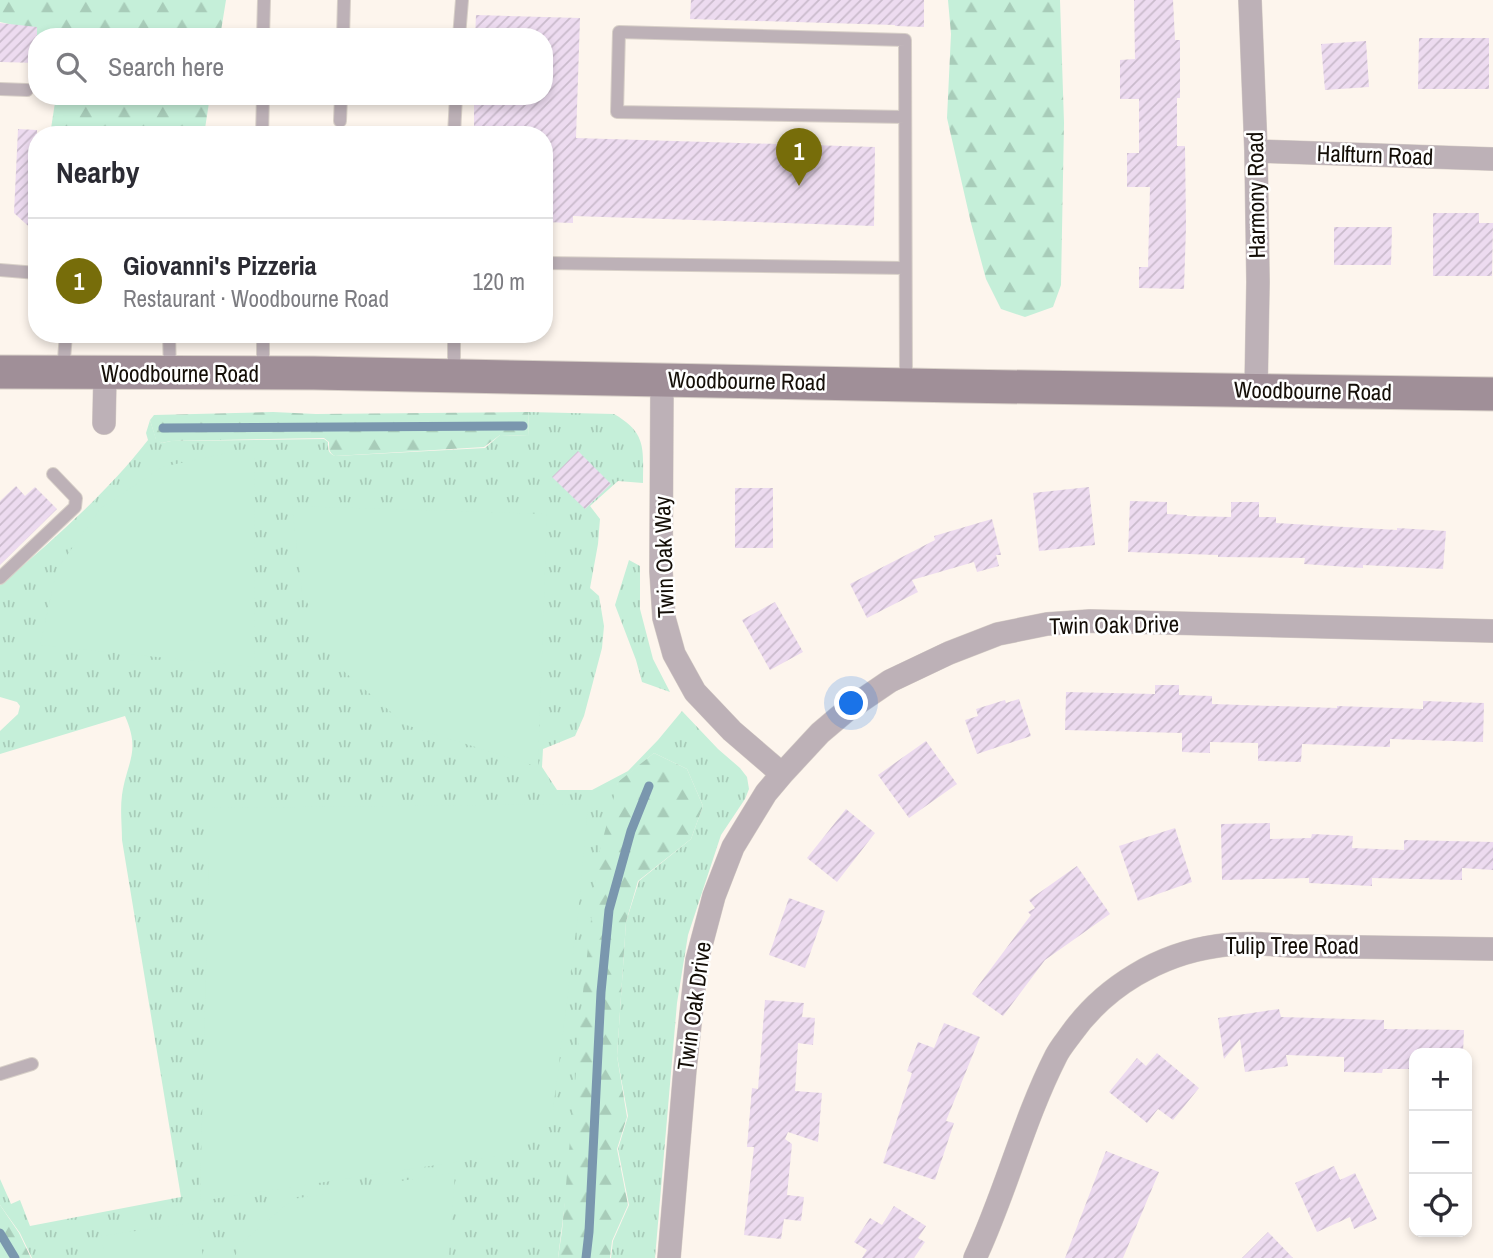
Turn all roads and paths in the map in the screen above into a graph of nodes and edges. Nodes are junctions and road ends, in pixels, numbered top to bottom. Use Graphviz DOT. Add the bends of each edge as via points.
graph roads {
  1 [pos="264,0"];
  2 [pos="344,0"];
  3 [pos="461,0"];
  4 [pos="1250,0"];
  5 [pos="263,28"];
  6 [pos="343,28"];
  7 [pos="459,28"];
  8 [pos="0,89"];
  9 [pos="27,90"];
  10 [pos="263,105"];
  11 [pos="341,105"];
  12 [pos="456,105"];
  13 [pos="905,117"];
  14 [pos="340,121"];
  15 [pos="262,126"];
  16 [pos="454,126"];
  17 [pos="1256,151"];
  18 [pos="1493,159"];
  19 [pos="553,263"];
  20 [pos="905,268"];
  21 [pos="0,270"];
  22 [pos="28,272"];
  23 [pos="65,343"];
  24 [pos="169,343"];
  25 [pos="262,343"];
  26 [pos="454,343"];
  27 [pos="0,372"];
  28 [pos="63,373"];
  29 [pos="170,373"];
  30 [pos="263,373"];
  31 [pos="105,374"];
  32 [pos="454,376"];
  33 [pos="662,380"];
  34 [pos="906,385"];
  35 [pos="1256,391"];
  36 [pos="1493,394"];
  37 [pos="104,423"];
  38 [pos="52,474"];
  39 [pos="0,578"];
  40 [pos="1493,631"];
  41 [pos="782,774"];
  42 [pos="1493,948"];
  43 [pos="32,1064"];
  44 [pos="0,1074"];
  45 [pos="669,1258"];
  46 [pos="975,1258"];
  1 -- 5 [label="lane"];
  2 -- 6 [label="lane"];
  3 -- 7 [label="lane"];
  4 -- 17 [label="street, Harmony Road"];
  8 -- 9 [label="lane"];
  10 -- 15 [label="lane"];
  11 -- 14 [label="lane"];
  12 -- 16 [label="lane"];
  13 -- 13 [label="lane" via="905,40 619,32 617,112"];
  13 -- 20 [label="lane"];
  17 -- 18 [label="street, Halfturn Road"];
  17 -- 35 [label="street, Harmony Road"];
  19 -- 20 [label="lane"];
  20 -- 34 [label="lane"];
  21 -- 22 [label="lane"];
  23 -- 28 [label="lane"];
  24 -- 29 [label="lane"];
  25 -- 30 [label="lane"];
  26 -- 32 [label="lane"];
  27 -- 28 [label="main road, Woodbourne Road"];
  28 -- 31 [label="main road, Woodbourne Road"];
  29 -- 30 [label="main road, Woodbourne Road"];
  29 -- 31 [label="main road, Woodbourne Road"];
  30 -- 32 [label="main road, Woodbourne Road"];
  31 -- 37 [label="street"];
  32 -- 33 [label="main road, Woodbourne Road"];
  33 -- 34 [label="main road, Woodbourne Road"];
  33 -- 41 [label="street, Twin Oak Way" via="661,571 664,618 674,654 695,692"];
  34 -- 35 [label="main road, Woodbourne Road"];
  35 -- 36 [label="main road, Woodbourne Road"];
  38 -- 39 [label="lane" via="76,498 75,507"];
  40 -- 41 [label="street, Twin Oak Drive" via="1090,621 1035,626 998,634 890,681 846,710"];
  41 -- 45 [label="street, Twin Oak Drive" via="733,847 697,960"];
  42 -- 46 [label="street, Tulip Tree Road" via="1259,943 1174,956 1146,969 1104,997 1057,1053"];
  43 -- 44 [label="lane"];
}
